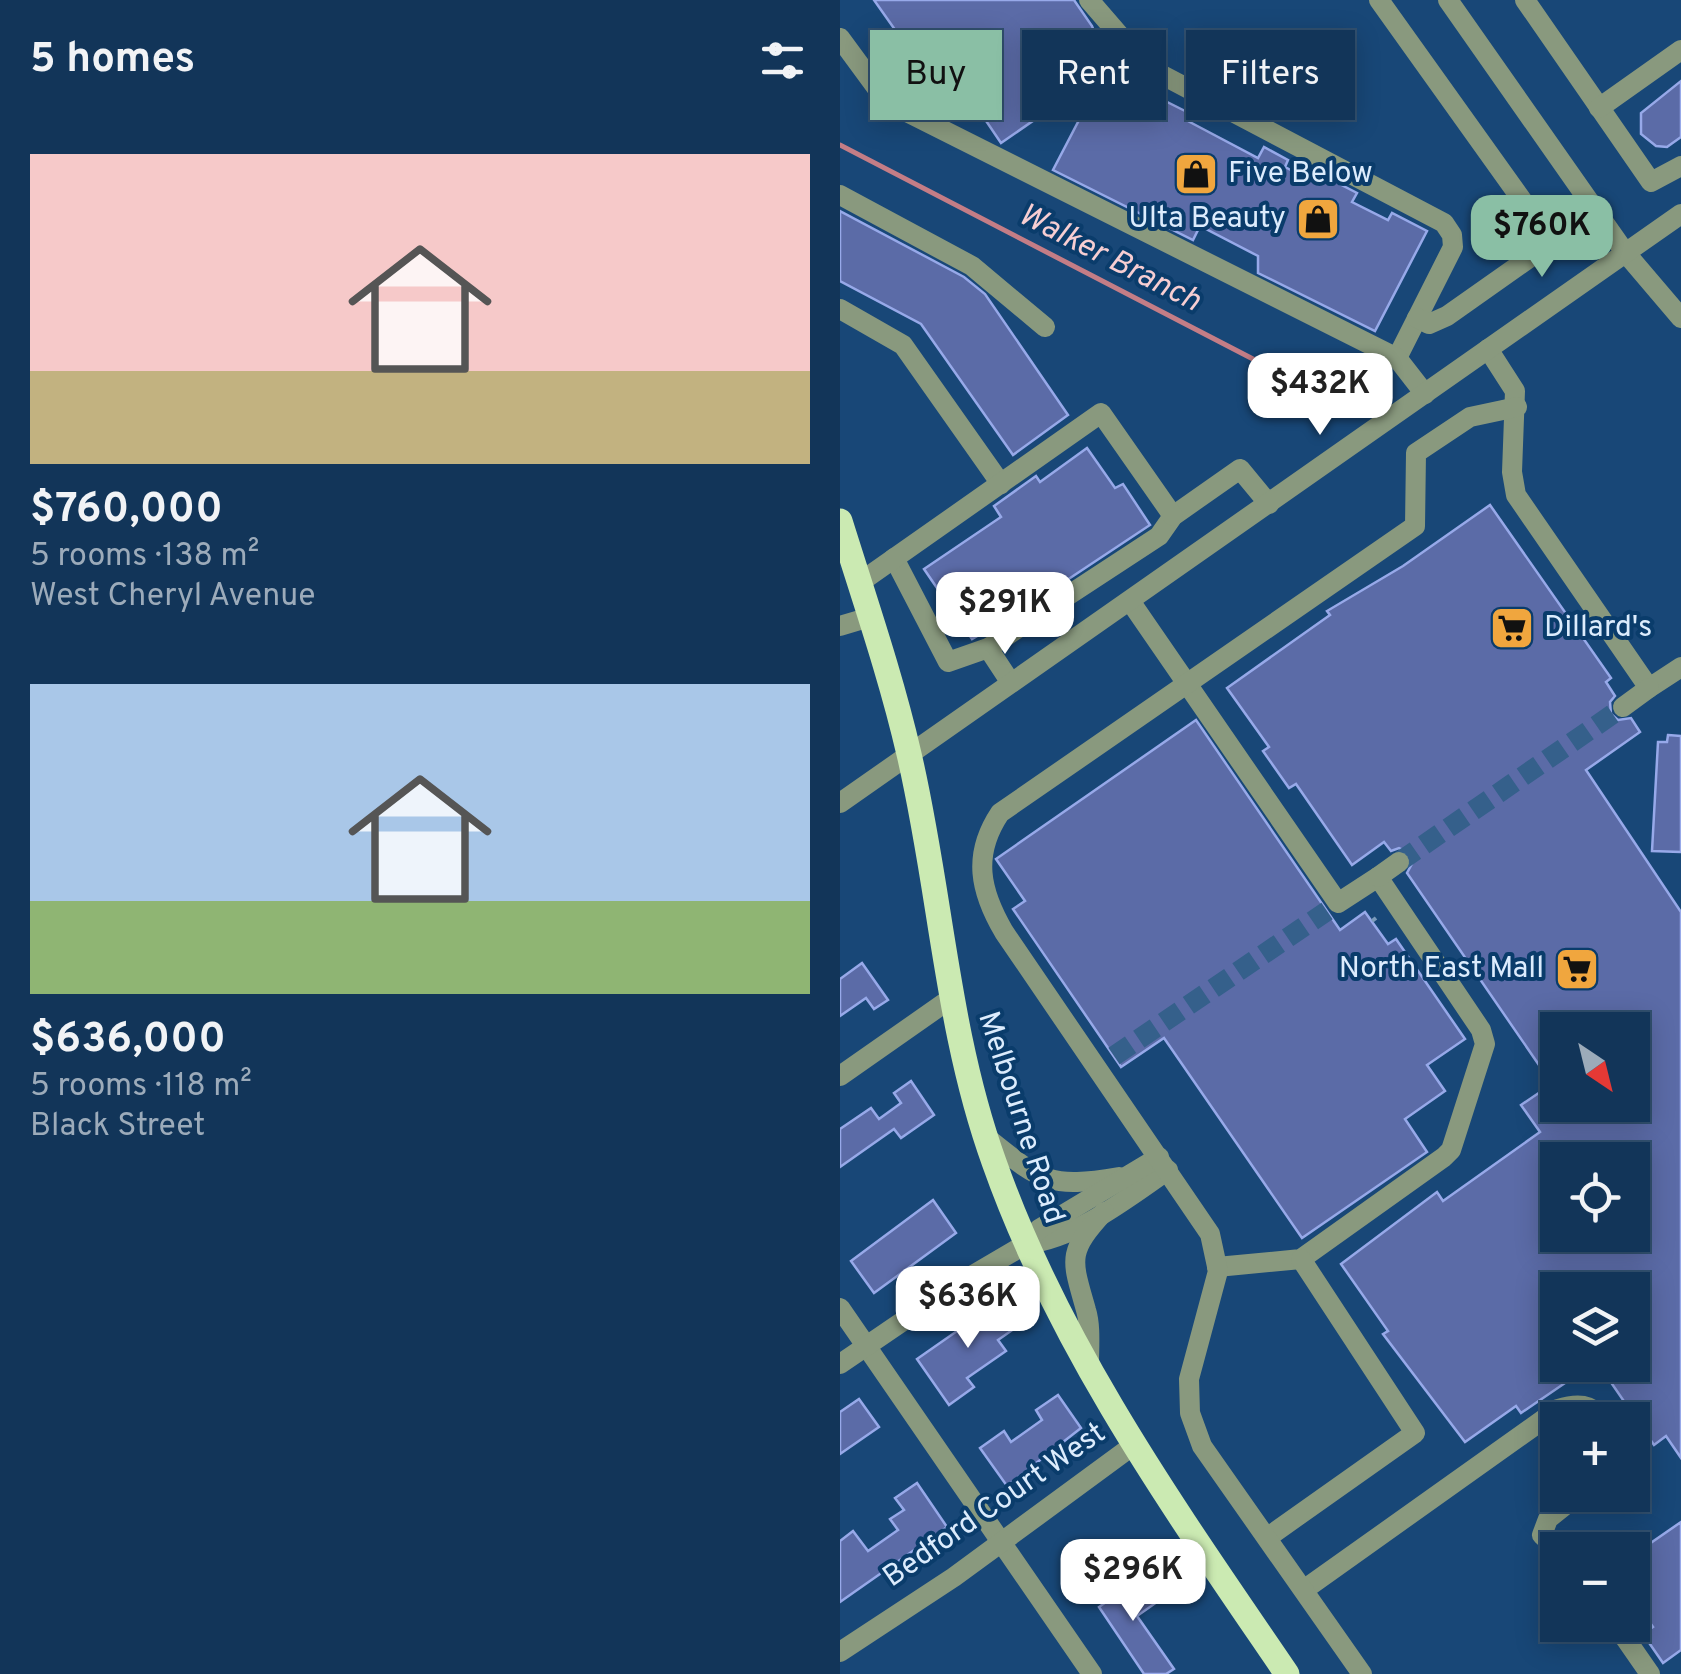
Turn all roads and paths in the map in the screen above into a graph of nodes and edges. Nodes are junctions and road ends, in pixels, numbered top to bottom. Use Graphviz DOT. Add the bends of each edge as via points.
graph roads {
  1 [pos="1090,0"];
  2 [pos="1379,0"];
  3 [pos="1448,0"];
  4 [pos="1525,0"];
  5 [pos="840,38"];
  6 [pos="1681,50"];
  7 [pos="1599,108"];
  8 [pos="1681,166"];
  9 [pos="840,195"];
  10 [pos="1681,214"];
  11 [pos="1624,251"];
  12 [pos="840,308"];
  13 [pos="1417,318"];
  14 [pos="1681,318"];
  15 [pos="1045,327"];
  16 [pos="1488,349"];
  17 [pos="1397,358"];
  18 [pos="1425,394"];
  19 [pos="1517,407"];
  20 [pos="1000,484"];
  21 [pos="1269,504"];
  22 [pos="1173,516"];
  23 [pos="840,521"];
  24 [pos="1159,536"];
  25 [pos="894,558"];
  26 [pos="1179,567"];
  27 [pos="859,583"];
  28 [pos="1130,601"];
  29 [pos="870,617"];
  30 [pos="840,626"];
  31 [pos="988,648"];
  32 [pos="1681,667"];
  33 [pos="1011,684"];
  34 [pos="1188,684"];
  35 [pos="1649,688"];
  36 [pos="1623,707"];
  37 [pos="909,755"];
  38 [pos="840,803"];
  39 [pos="1400,862"];
  40 [pos="1378,877"];
  41 [pos="950,999"];
  42 [pos="840,1076"];
  43 [pos="986,1137"];
  44 [pos="1163,1164"];
  45 [pos="1131,1175"];
  46 [pos="1104,1212"];
  47 [pos="1026,1244"];
  48 [pos="1301,1259"];
  49 [pos="1218,1267"];
  50 [pos="840,1308"];
  51 [pos="866,1346"];
  52 [pos="840,1364"];
  53 [pos="1090,1371"];
  54 [pos="1540,1422"];
  55 [pos="1135,1444"];
  56 [pos="1268,1537"];
  57 [pos="1001,1543"];
  58 [pos="1305,1589"];
  59 [pos="1628,1642"];
  60 [pos="840,1652"];
  61 [pos="1092,1674"];
  62 [pos="1286,1674"];
  63 [pos="1362,1674"];
  64 [pos="1650,1674"];
  1 -- 13 [label="street" via="1147,67 1444,224 1453,247"];
  2 -- 13 [label="street" via="1552,242 1446,316 1429,324"];
  3 -- 11 [label="street"];
  4 -- 7 [label="street"];
  5 -- 17 [label="street" via="888,102"];
  6 -- 7 [label="street"];
  7 -- 8 [label="street" via="1652,182"];
  9 -- 15 [label="street" via="972,266"];
  10 -- 11 [label="street"];
  11 -- 14 [label="street"];
  11 -- 16 [label="street"];
  12 -- 20 [label="street" via="903,345"];
  13 -- 17 [label="street"];
  16 -- 18 [label="street"];
  16 -- 19 [label="street" via="1515,391"];
  17 -- 18 [label="street"];
  18 -- 21 [label="street"];
  19 -- 34 [label="street" via="1470,417 1416,453 1415,526"];
  19 -- 35 [label="street" via="1516,494"];
  20 -- 22 [label="street" via="1100,413"];
  20 -- 25 [label="street"];
  21 -- 22 [label="street" via="1240,469"];
  21 -- 26 [label="street"];
  22 -- 24 [label="street"];
  23 -- 27 [label="main road, Melbourne Road"];
  24 -- 26 [label="street"];
  24 -- 31 [label="street"];
  25 -- 27 [label="street"];
  25 -- 31 [label="street" via="948,662"];
  26 -- 28 [label="street"];
  27 -- 29 [label="main road, Melbourne Road"];
  28 -- 33 [label="street"];
  28 -- 34 [label="street"];
  29 -- 30 [label="street"];
  29 -- 37 [label="main road, Melbourne Road"];
  31 -- 33 [label="street"];
  32 -- 35 [label="street"];
  33 -- 37 [label="street"];
  34 -- 40 [label="street" via="1332,907"];
  34 -- 44 [label="street" via="1000,813 982,852 981,885 992,912 1106,1062"];
  35 -- 36 [label="street"];
  37 -- 38 [label="street"];
  37 -- 41 [label="main road, Melbourne Road"];
  39 -- 40 [label="street"];
  40 -- 48 [label="street" via="1475,1016 1485,1044 1451,1150"];
  41 -- 42 [label="street"];
  41 -- 43 [label="main road, Melbourne Road"];
  43 -- 45 [label="street" via="1054,1183"];
  43 -- 47 [label="main road, Melbourne Road"];
  44 -- 45 [label="street"];
  44 -- 46 [label="street"];
  44 -- 49 [label="street" via="1210,1234"];
  45 -- 47 [label="street" via="1039,1229"];
  46 -- 47 [label="street" via="1046,1242"];
  46 -- 53 [label="street" via="1080,1240 1072,1269 1088,1313"];
  47 -- 51 [label="street"];
  47 -- 53 [label="main road, Melbourne Road"];
  48 -- 49 [label="street"];
  48 -- 56 [label="street" via="1415,1433"];
  49 -- 56 [label="street" via="1189,1378 1190,1413 1212,1464"];
  50 -- 51 [label="street"];
  51 -- 52 [label="street"];
  51 -- 57 [label="street"];
  53 -- 55 [label="main road, Melbourne Road"];
  54 -- 58 [label="street"];
  55 -- 57 [label="street, Bedford Court West"];
  55 -- 62 [label="main road, Melbourne Road"];
  56 -- 58 [label="street"];
  57 -- 60 [label="street, Bedford Court West"];
  57 -- 61 [label="street"];
  58 -- 63 [label="street"];
  59 -- 64 [label="street"];
}
